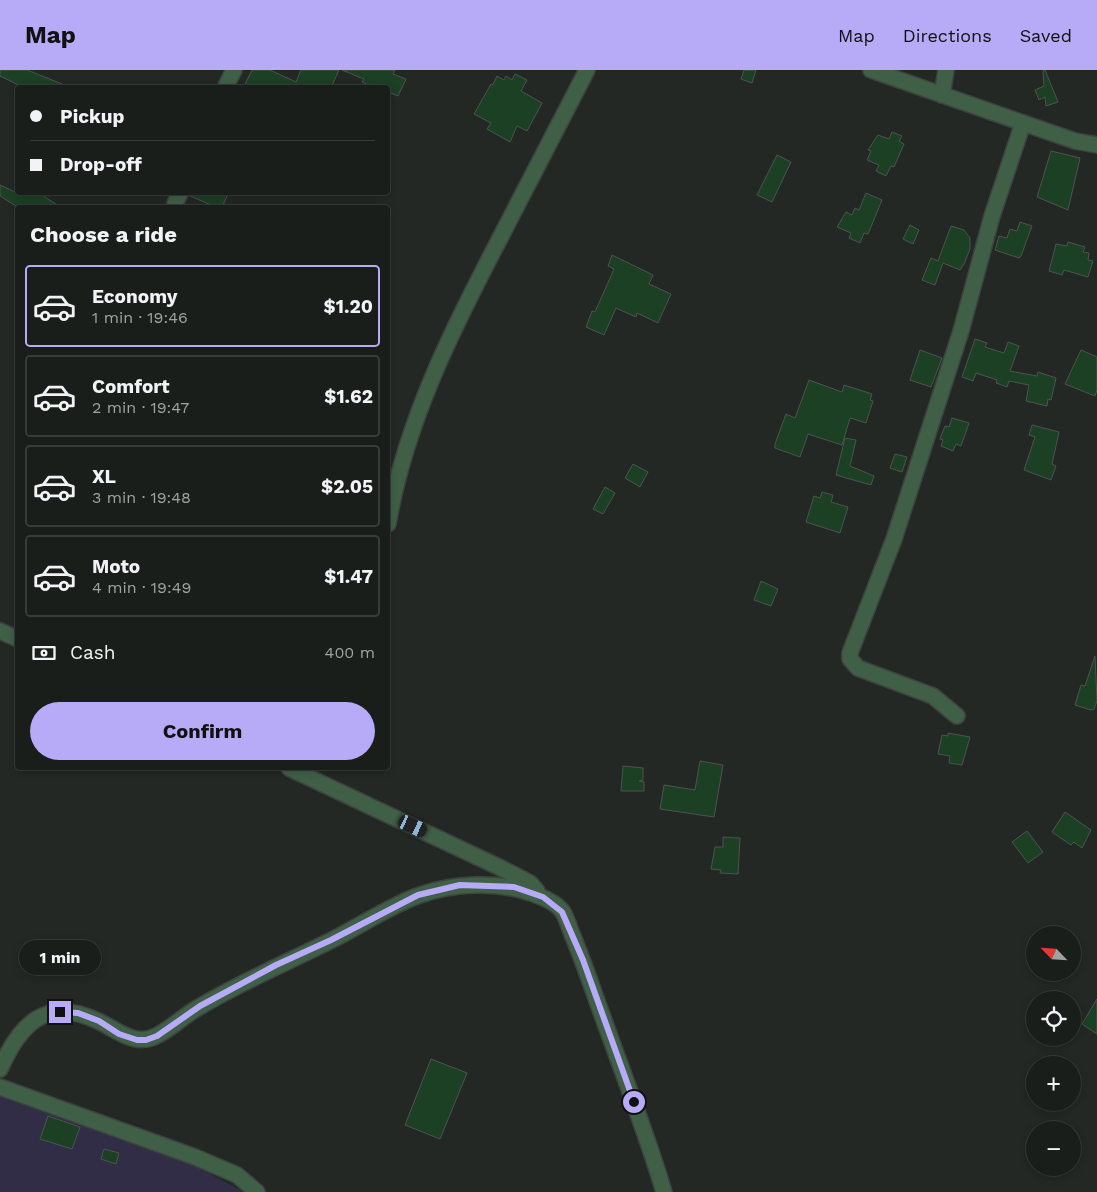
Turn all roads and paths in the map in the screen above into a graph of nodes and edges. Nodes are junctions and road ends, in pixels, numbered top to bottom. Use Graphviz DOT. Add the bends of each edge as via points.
graph roads {
  1 [pos="234,70"];
  2 [pos="587,70"];
  3 [pos="871,70"];
  4 [pos="946,70"];
  5 [pos="226,85"];
  6 [pos="942,95"];
  7 [pos="1023,123"];
  8 [pos="1097,144"];
  9 [pos="390,512"];
  10 [pos="0,631"];
  11 [pos="15,638"];
  12 [pos="957,716"];
  13 [pos="293,770"];
  14 [pos="543,897"];
  15 [pos="0,1069"];
  16 [pos="0,1087"];
  17 [pos="257,1192"];
  18 [pos="664,1192"];
  1 -- 5 [label="street"];
  2 -- 9 [label="street" via="451,332 415,420"];
  3 -- 6 [label="street"];
  4 -- 6 [label="street"];
  6 -- 7 [label="street"];
  7 -- 8 [label="street" via="1075,141"];
  7 -- 12 [label="street" via="894,539 850,653 850,659 858,668 933,696"];
  10 -- 11 [label="street"];
  13 -- 14 [label="street" via="501,868 530,883"];
  14 -- 15 [label="street" via="514,887 460,885 418,895 276,965 146,1040 119,1034 78,1013 44,1015 26,1026 11,1044"];
  14 -- 18 [label="street" via="562,912 583,960"];
  16 -- 17 [label="street" via="196,1157 237,1176"];
}
